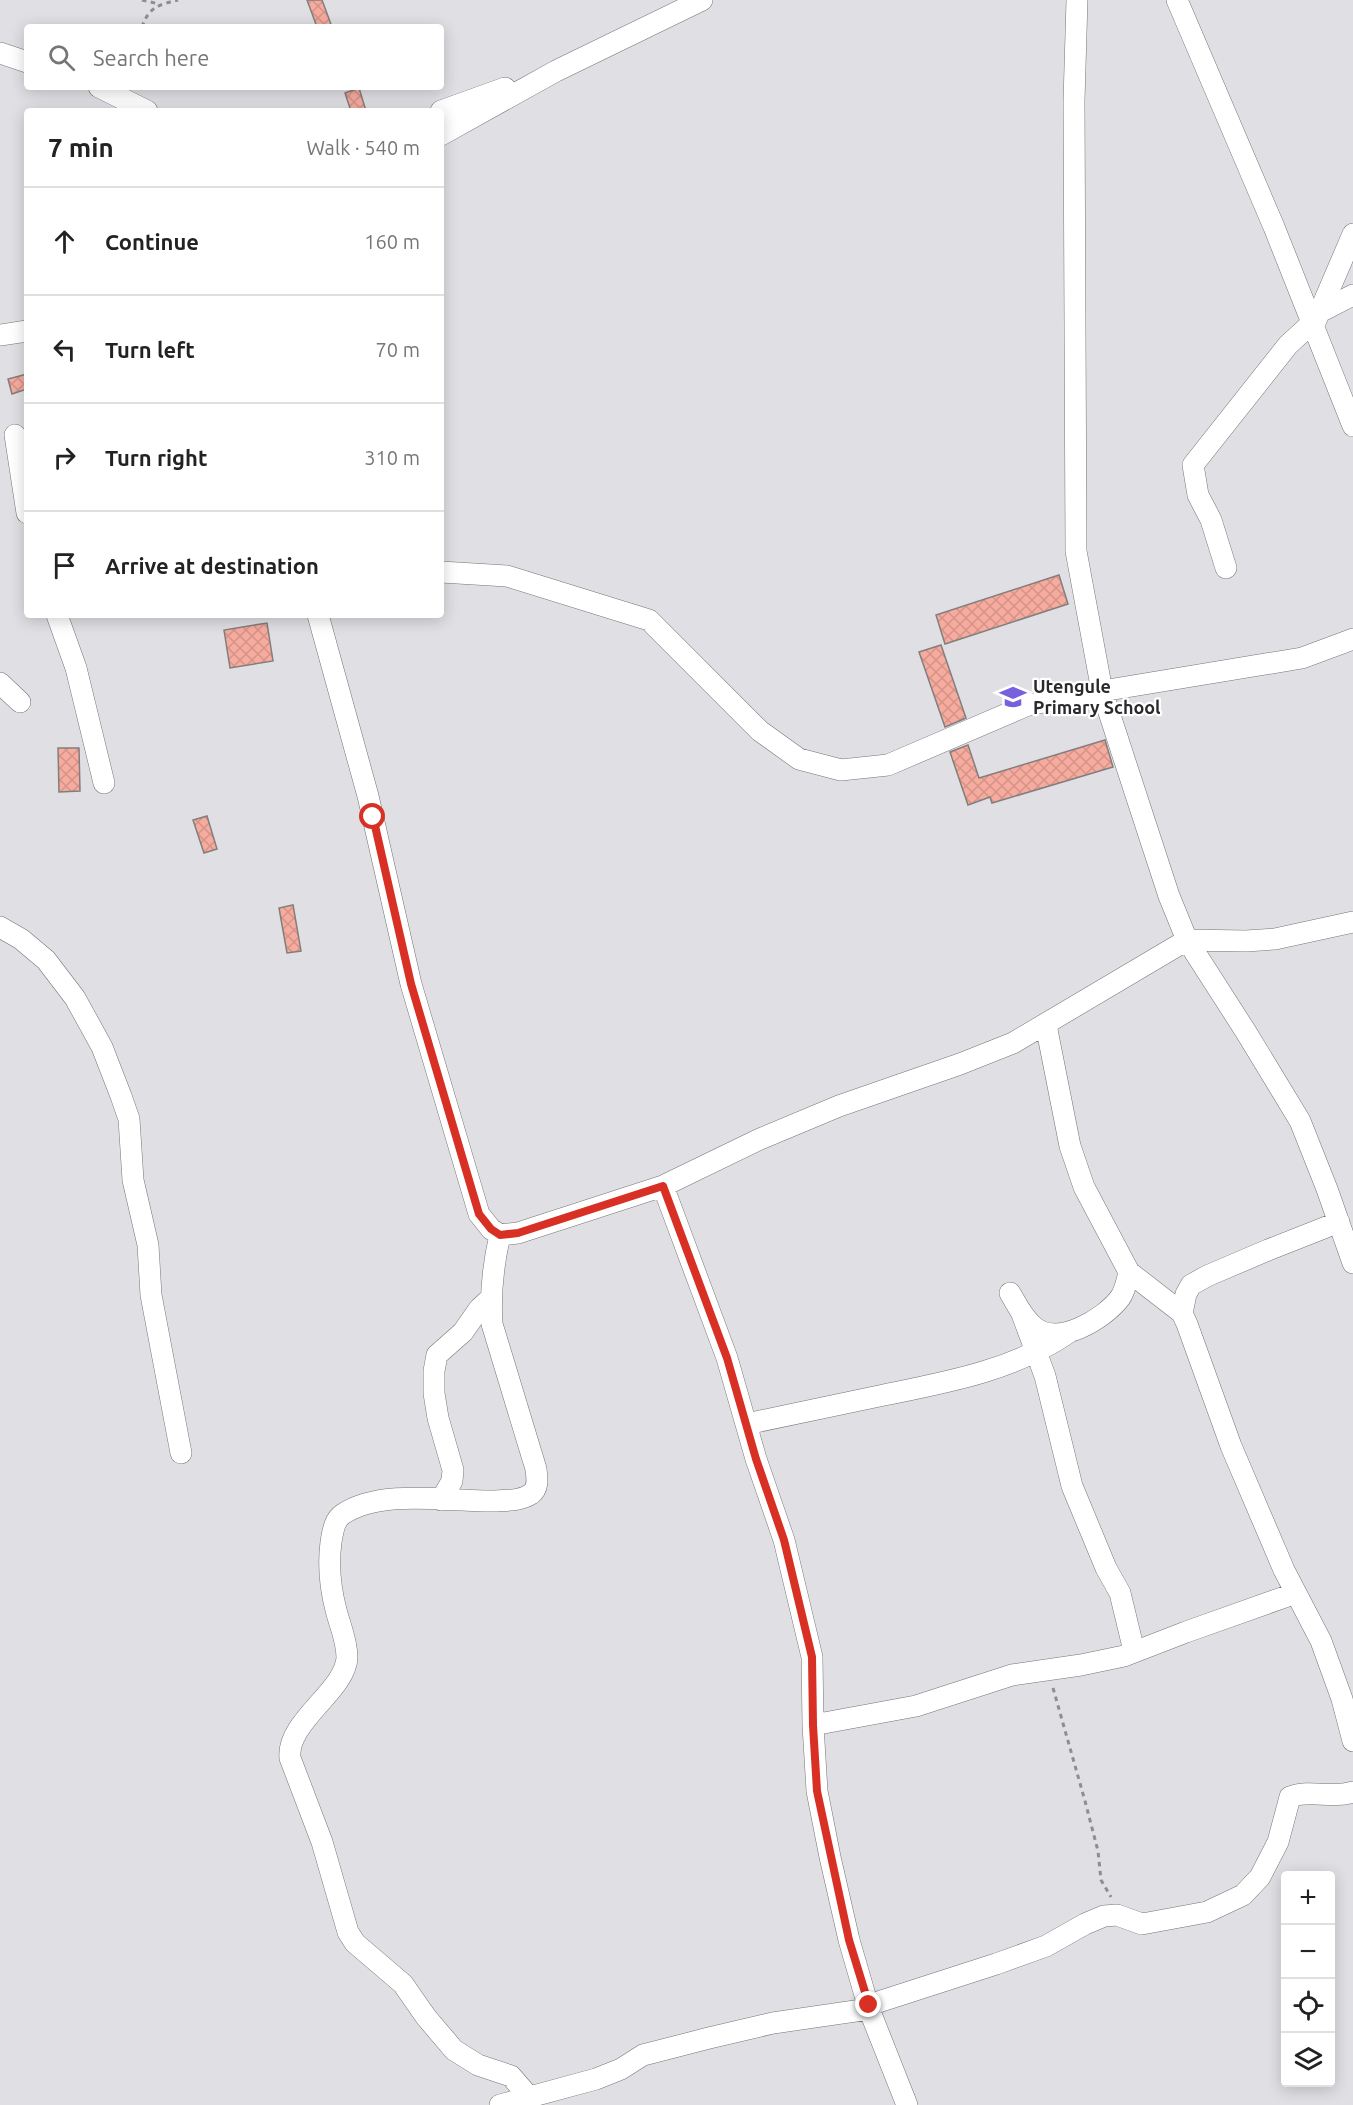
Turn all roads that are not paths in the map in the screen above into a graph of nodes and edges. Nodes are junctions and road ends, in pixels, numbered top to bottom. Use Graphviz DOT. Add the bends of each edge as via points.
graph roads {
  1 [pos="702,0"];
  2 [pos="1077,0"];
  3 [pos="1178,0"];
  4 [pos="0,53"];
  5 [pos="24,61"];
  6 [pos="556,71"];
  7 [pos="105,90"];
  8 [pos="141,108"];
  9 [pos="444,110"];
  10 [pos="444,133"];
  11 [pos="1352,238"];
  12 [pos="1353,295"];
  13 [pos="1316,320"];
  14 [pos="24,331"];
  15 [pos="0,335"];
  16 [pos="1353,426"];
  17 [pos="14,436"];
  18 [pos="24,495"];
  19 [pos="1226,568"];
  20 [pos="444,572"];
  21 [pos="58,618"];
  22 [pos="319,618"];
  23 [pos="1353,639"];
  24 [pos="0,683"];
  25 [pos="1102,691"];
  26 [pos="20,702"];
  27 [pos="104,783"];
  28 [pos="1353,922"];
  29 [pos="0,927"];
  30 [pos="1187,940"];
  31 [pos="1046,1025"];
  32 [pos="663,1186"];
  33 [pos="1339,1222"];
  34 [pos="500,1235"];
  35 [pos="1353,1263"];
  36 [pos="1129,1272"];
  37 [pos="1010,1293"];
  38 [pos="490,1299"];
  39 [pos="1182,1313"];
  40 [pos="1022,1314"];
  41 [pos="1068,1333"];
  42 [pos="1036,1352"];
  43 [pos="746,1424"];
  44 [pos="181,1452"];
  45 [pos="441,1500"];
  46 [pos="1296,1593"];
  47 [pos="1134,1652"];
  48 [pos="813,1725"];
  49 [pos="1353,1742"];
  50 [pos="1353,1792"];
  51 [pos="869,2007"];
  52 [pos="530,2098"];
  53 [pos="500,2105"];
  54 [pos="908,2105"];
  1 -- 6 [label="street"];
  2 -- 25 [label="street" via="1076,551"];
  3 -- 13 [label="street"];
  4 -- 5 [label="street"];
  6 -- 9 [label="street"];
  6 -- 10 [label="street"];
  7 -- 8 [label="street"];
  11 -- 13 [label="street"];
  12 -- 13 [label="street"];
  13 -- 16 [label="street"];
  13 -- 19 [label="street" via="1288,345 1193,465 1198,495 1211,520"];
  14 -- 15 [label="street"];
  17 -- 18 [label="street"];
  20 -- 25 [label="street" via="507,576 650,620 760,731 799,759 841,770 888,765 1028,705"];
  21 -- 27 [label="street" via="76,668"];
  22 -- 34 [label="street" via="368,796 411,984 479,1214"];
  23 -- 25 [label="street" via="1302,658"];
  24 -- 26 [label="street"];
  25 -- 30 [label="street"];
  28 -- 30 [label="street" via="1275,939"];
  29 -- 44 [label="street" via="46,960 75,998 102,1047 122,1096 148,1245 151,1295"];
  30 -- 31 [label="street"];
  30 -- 33 [label="street" via="1299,1121"];
  31 -- 32 [label="street" via="960,1064 809,1118"];
  31 -- 36 [label="street" via="1070,1146 1084,1186"];
  32 -- 34 [label="street" via="518,1233"];
  32 -- 43 [label="street" via="727,1358"];
  33 -- 35 [label="street"];
  33 -- 39 [label="street" via="1191,1285"];
  34 -- 38 [label="street"];
  36 -- 39 [label="street"];
  36 -- 41 [label="street" via="1119,1299 1098,1318"];
  37 -- 40 [label="street"];
  38 -- 45 [label="street" via="464,1332 437,1355 434,1393 453,1470 452,1481"];
  38 -- 45 [label="street" via="492,1323 536,1469 536,1487 519,1500"];
  39 -- 46 [label="street" via="1231,1446"];
  40 -- 41 [label="street" via="1046,1334"];
  40 -- 42 [label="street"];
  41 -- 42 [label="street"];
  42 -- 43 [label="street" via="965,1378"];
  42 -- 47 [label="street" via="1072,1486 1120,1593"];
  43 -- 48 [label="street" via="784,1540 808,1638"];
  45 -- 52 [label="street" via="374,1502 342,1515 335,1522 329,1554 330,1584 347,1649 345,1668 296,1732 289,1748 290,1758 355,1943 403,1984 454,2050 478,2065 511,2076"];
  46 -- 47 [label="street"];
  46 -- 49 [label="street" via="1322,1641"];
  47 -- 48 [label="street" via="1012,1675 916,1706"];
  48 -- 51 [label="street" via="817,1791 849,1940"];
  50 -- 51 [label="street" via="1290,1797 1278,1842 1260,1876 1243,1895 1207,1912 1142,1924 1117,1915 1104,1916 1046,1946"];
  51 -- 52 [label="street" via="773,2023 644,2055 611,2074"];
  51 -- 54 [label="street"];
  52 -- 53 [label="street"];
}
